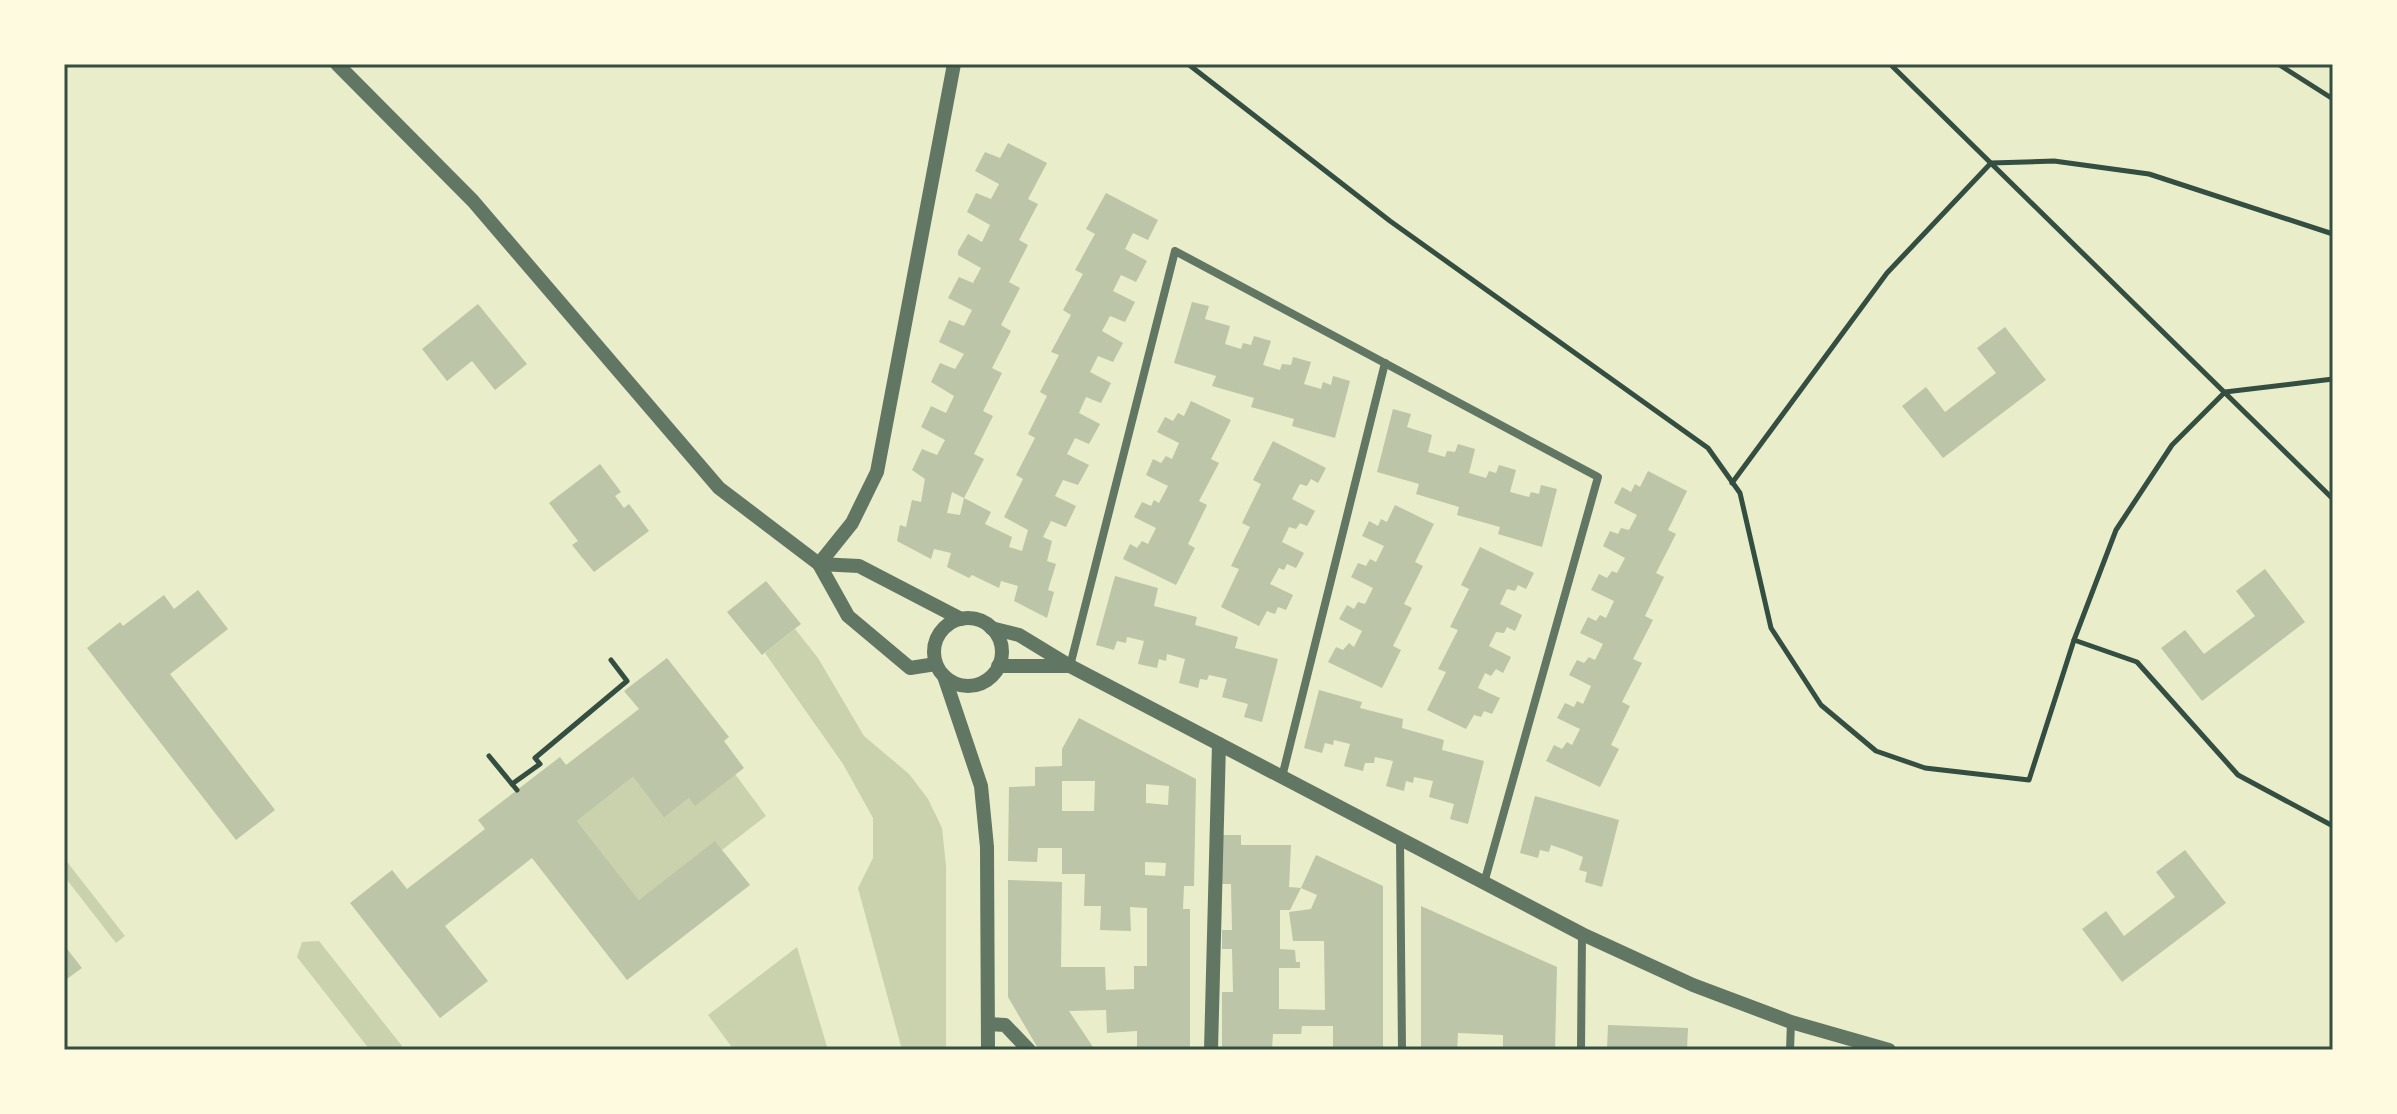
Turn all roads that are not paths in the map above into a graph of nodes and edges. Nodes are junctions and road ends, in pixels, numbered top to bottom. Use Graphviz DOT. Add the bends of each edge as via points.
graph roads {
  1 [pos="337,64"];
  2 [pos="954,64"];
  3 [pos="1385,363"];
  4 [pos="819,564"];
  5 [pos="961,619"];
  6 [pos="991,628"];
  7 [pos="998,666"];
  8 [pos="1070,666"];
  9 [pos="940,670"];
  10 [pos="1219,744"];
  11 [pos="1282,777"];
  12 [pos="1400,838"];
  13 [pos="1484,883"];
  14 [pos="1582,934"];
  15 [pos="1791,1022"];
  16 [pos="988,1024"];
  17 [pos="988,1050"];
  18 [pos="1029,1050"];
  19 [pos="1211,1050"];
  20 [pos="1402,1050"];
  21 [pos="1581,1050"];
  22 [pos="1790,1050"];
  23 [pos="1889,1050"];
  1 -- 4 [label="street" via="473,201 719,488"];
  2 -- 4 [label="street" via="877,472 852,523"];
  3 -- 8 [label="street" via="1175,251"];
  3 -- 11 [label="street"];
  3 -- 13 [label="street" via="1598,477"];
  4 -- 5 [label="street" via="859,566"];
  4 -- 9 [label="street" via="848,616 910,668"];
  5 -- 6 [label="street"];
  5 -- 9 [label="street" via="937,639"];
  6 -- 7 [label="street" via="1000,643"];
  6 -- 8 [label="street" via="1019,635"];
  7 -- 8 [label="street"];
  7 -- 9 [label="street" via="988,679 972,686 961,686"];
  8 -- 10 [label="street"];
  9 -- 16 [label="street" via="981,786 987,847"];
  10 -- 11 [label="street"];
  10 -- 19 [label="street"];
  11 -- 12 [label="street"];
  12 -- 13 [label="street"];
  12 -- 20 [label="street"];
  13 -- 14 [label="street"];
  14 -- 15 [label="street"];
  14 -- 21 [label="street"];
  15 -- 22 [label="street"];
  15 -- 23 [label="street"];
  16 -- 17 [label="street"];
  16 -- 18 [label="street" via="1005,1025"];
}
